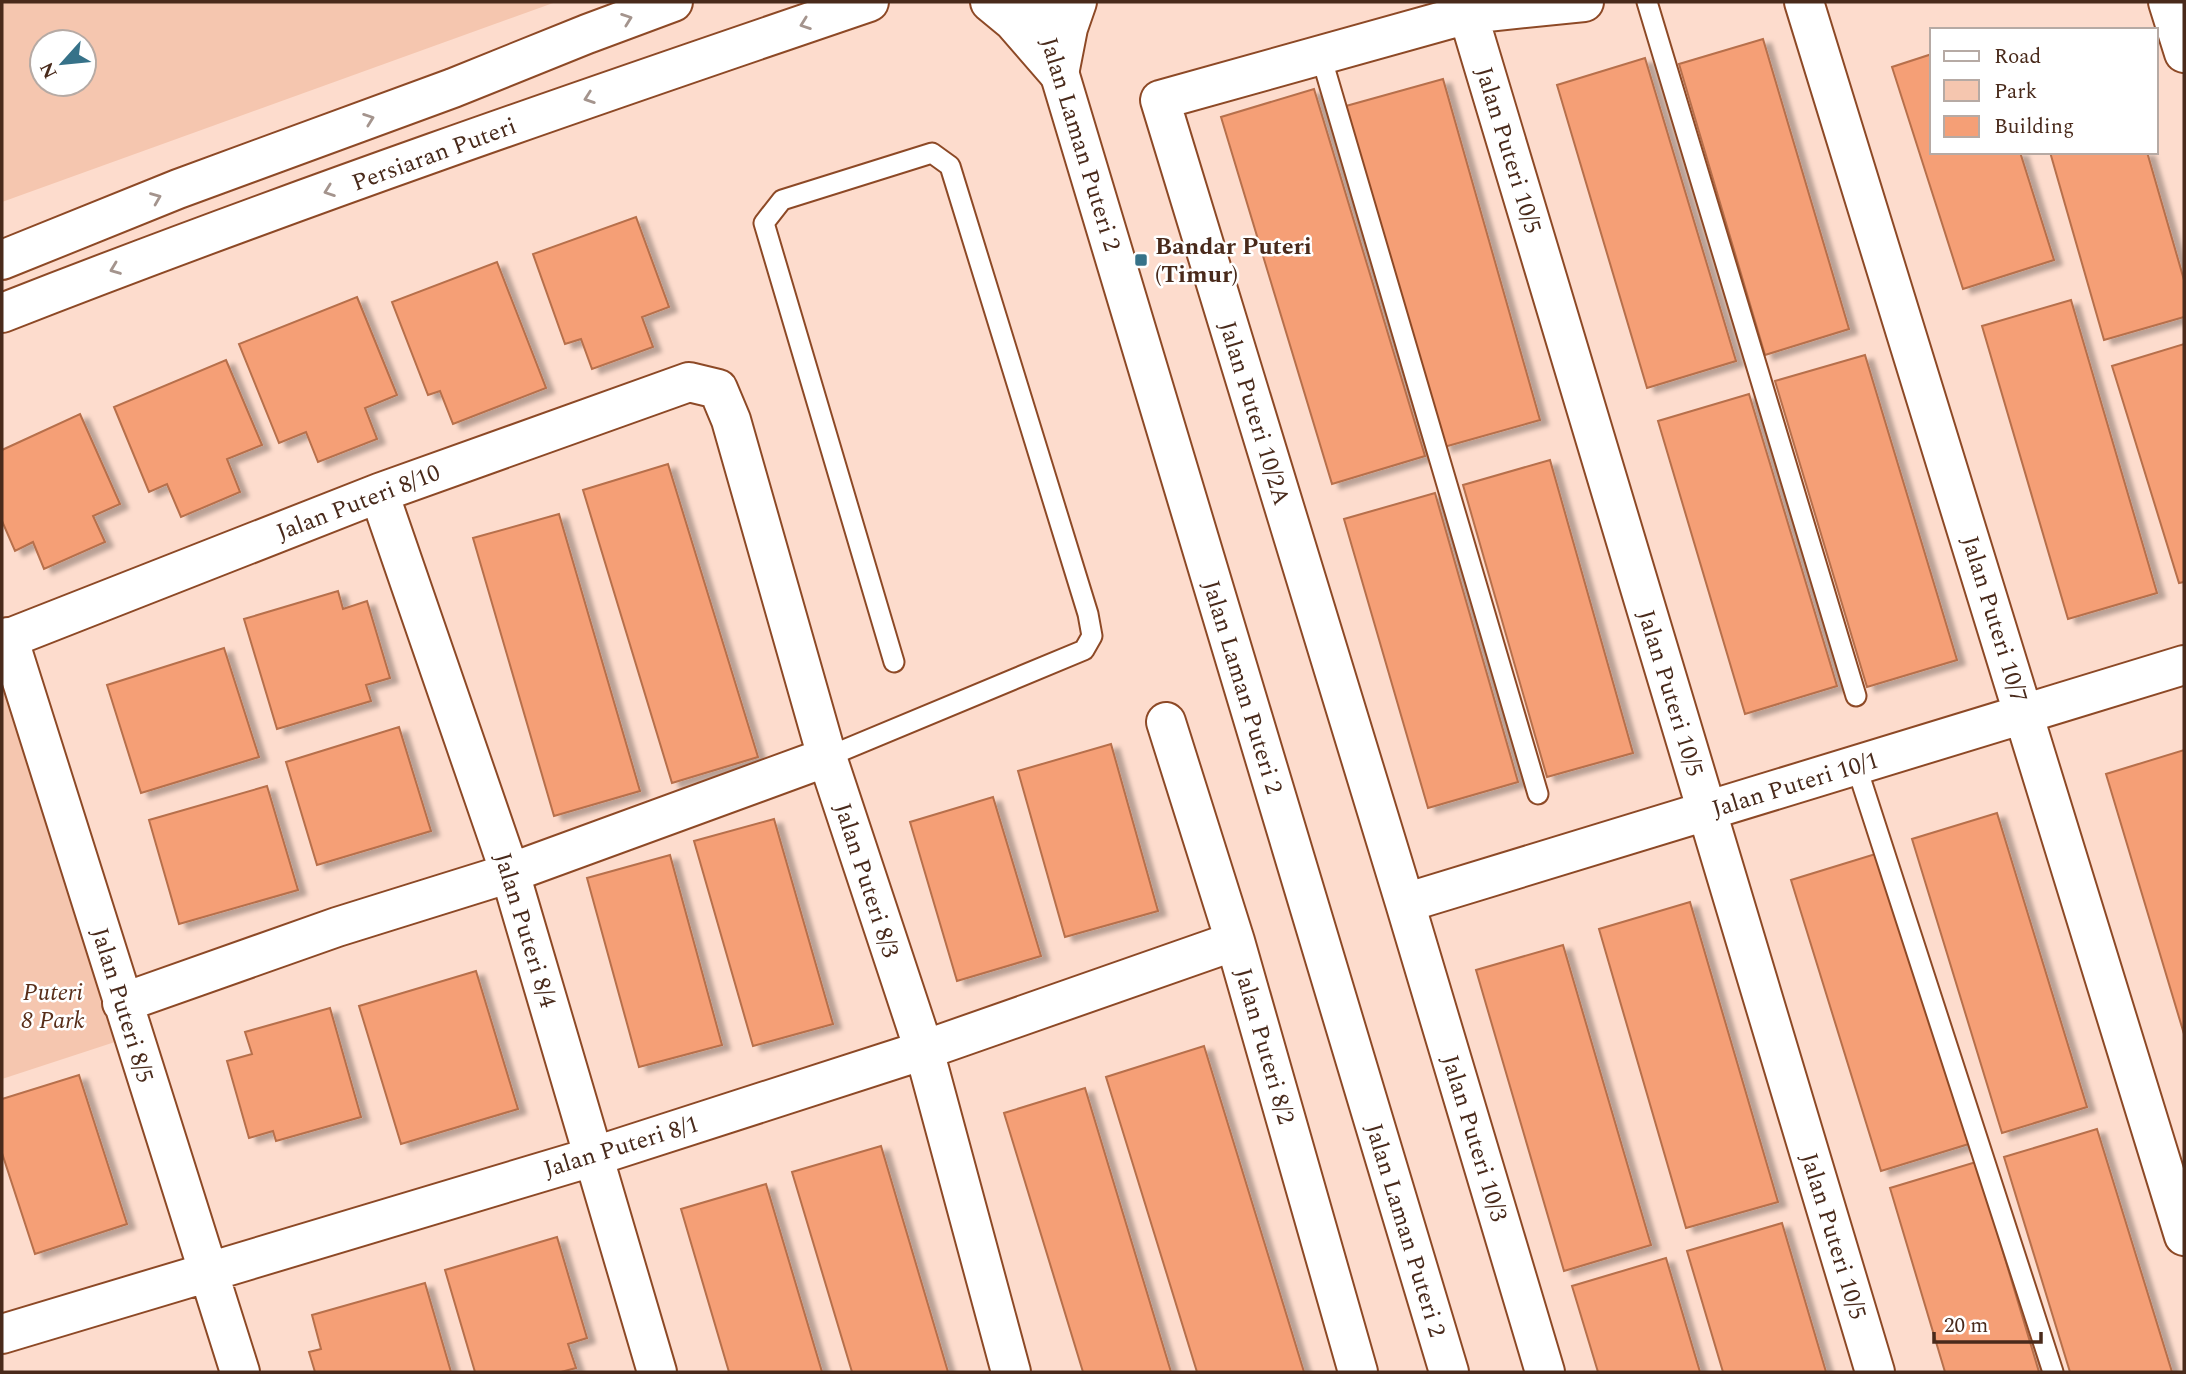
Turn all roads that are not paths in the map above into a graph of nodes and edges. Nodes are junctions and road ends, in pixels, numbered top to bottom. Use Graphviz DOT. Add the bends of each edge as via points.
graph roads {
  1 [pos="673,2"];
  2 [pos="869,2"];
  3 [pos="990,2"];
  4 [pos="1038,2"];
  5 [pos="1077,2"];
  6 [pos="1584,2"];
  7 [pos="1647,2"];
  8 [pos="1804,2"];
  9 [pos="2168,2"];
  10 [pos="1468,14"];
  11 [pos="2184,53"];
  12 [pos="1321,56"];
  13 [pos="1059,74"];
  14 [pos="2,260"];
  15 [pos="2,313"];
  16 [pos="718,389"];
  17 [pos="379,493"];
  18 [pos="5,639"];
  19 [pos="894,663"];
  20 [pos="2182,672"];
  21 [pos="1856,696"];
  22 [pos="2024,714"];
  23 [pos="1166,722"];
  24 [pos="827,758"];
  25 [pos="1856,765"];
  26 [pos="1538,794"];
  27 [pos="1706,811"];
  28 [pos="510,873"];
  29 [pos="1405,903"];
  30 [pos="1235,941"];
  31 [pos="122,1003"];
  32 [pos="924,1050"];
  33 [pos="592,1157"];
  34 [pos="2184,1236"];
  35 [pos="207,1271"];
  36 [pos="2,1334"];
  37 [pos="240,1372"];
  38 [pos="657,1372"];
  39 [pos="1011,1372"];
  40 [pos="1358,1372"];
  41 [pos="1449,1372"];
  42 [pos="1545,1372"];
  43 [pos="1875,1372"];
  44 [pos="2053,1372"];
  14 -- 1 [label="street, one-way"];
  2 -- 15 [label="street, Persiaran Puteri, one-way" via="153,254"];
  3 -- 13 [label="street"];
  4 -- 13 [label="street, Jalan Laman Puteri 2"];
  5 -- 13 [label="street"];
  6 -- 10 [label="street, Jalan Puteri 10/2A"];
  7 -- 21 [label="lane"];
  8 -- 22 [label="street, Jalan Puteri 10/7"];
  9 -- 11 [label="street"];
  10 -- 12 [label="street, Jalan Puteri 10/2A"];
  10 -- 27 [label="street, Jalan Puteri 10/5"];
  12 -- 26 [label="lane"];
  12 -- 29 [label="street, Jalan Puteri 10/2A" via="1160,100"];
  13 -- 41 [label="street, Jalan Laman Puteri 2"];
  16 -- 17 [label="street, Jalan Puteri 8/10" via="688,382"];
  16 -- 24 [label="street, Jalan Puteri 8/3" via="731,420"];
  17 -- 18 [label="street, Jalan Puteri 8/10"];
  17 -- 28 [label="street, Jalan Puteri 8/4"];
  18 -- 31 [label="street, Jalan Puteri 8/5"];
  19 -- 24 [label="lane" via="764,223 782,201 932,153 950,166 1091,636 1084,650"];
  20 -- 22 [label="street, Jalan Puteri 10/1"];
  22 -- 25 [label="street, Jalan Puteri 10/1"];
  22 -- 34 [label="street, Jalan Puteri 10/7"];
  23 -- 30 [label="street, Jalan Puteri 8/2"];
  24 -- 28 [label="street"];
  24 -- 32 [label="street, Jalan Puteri 8/3"];
  25 -- 27 [label="street, Jalan Puteri 10/1"];
  25 -- 44 [label="lane"];
  27 -- 29 [label="street, Jalan Puteri 10/1"];
  27 -- 43 [label="street, Jalan Puteri 10/5"];
  28 -- 31 [label="street" via="337,927"];
  28 -- 33 [label="street, Jalan Puteri 8/4"];
  29 -- 42 [label="street, Jalan Puteri 10/3"];
  30 -- 32 [label="street, Jalan Puteri 8/1"];
  30 -- 40 [label="street, Jalan Puteri 8/2"];
  31 -- 35 [label="street, Jalan Puteri 8/5"];
  32 -- 33 [label="street, Jalan Puteri 8/1"];
  32 -- 39 [label="street, Jalan Puteri 8/3"];
  33 -- 35 [label="street, Jalan Puteri 8/1"];
  33 -- 38 [label="street, Jalan Puteri 8/4"];
  35 -- 36 [label="street, Jalan Puteri 8/1"];
  35 -- 37 [label="street, Jalan Puteri 8/5"];
}
